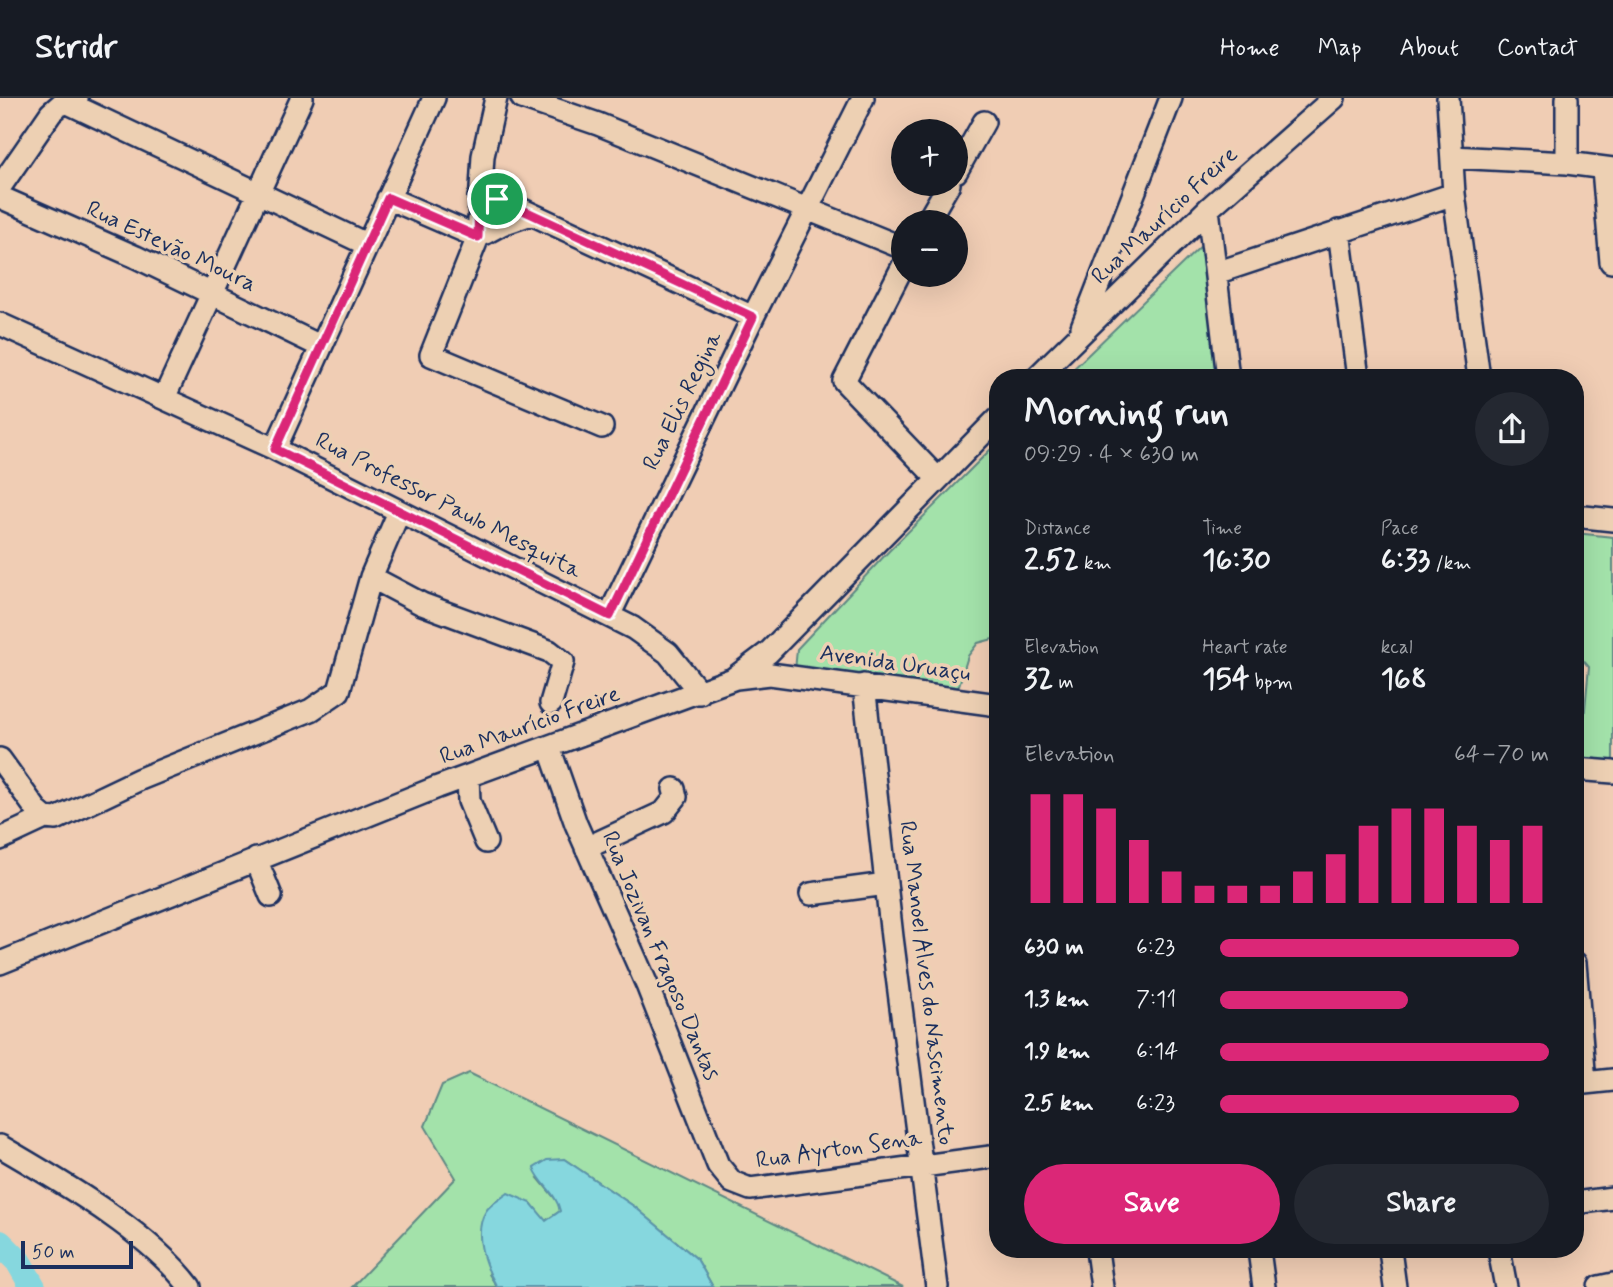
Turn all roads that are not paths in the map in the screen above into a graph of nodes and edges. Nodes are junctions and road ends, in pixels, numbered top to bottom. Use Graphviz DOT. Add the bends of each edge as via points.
graph roads {
  1 [pos="302,98"];
  2 [pos="435,98"];
  3 [pos="496,98"];
  4 [pos="522,98"];
  5 [pos="863,98"];
  6 [pos="1171,98"];
  7 [pos="1334,98"];
  8 [pos="1448,98"];
  9 [pos="1567,98"];
  10 [pos="73,100"];
  11 [pos="984,122"];
  12 [pos="968,151"];
  13 [pos="1452,157"];
  14 [pos="1567,163"];
  15 [pos="1608,169"];
  16 [pos="0,187"];
  17 [pos="259,192"];
  18 [pos="1454,194"];
  19 [pos="0,197"];
  20 [pos="479,197"];
  21 [pos="388,198"];
  22 [pos="1208,209"];
  23 [pos="806,210"];
  24 [pos="531,214"];
  25 [pos="1339,231"];
  26 [pos="478,237"];
  27 [pos="891,243"];
  28 [pos="366,244"];
  29 [pos="1611,262"];
  30 [pos="1216,273"];
  31 [pos="892,287"];
  32 [pos="211,295"];
  33 [pos="753,317"];
  34 [pos="0,324"];
  35 [pos="1080,332"];
  36 [pos="320,346"];
  37 [pos="1045,369"];
  38 [pos="1227,369"];
  39 [pos="1357,369"];
  40 [pos="1478,369"];
  41 [pos="164,398"];
  42 [pos="989,427"];
  43 [pos="602,428"];
  44 [pos="275,449"];
  45 [pos="938,479"];
  46 [pos="399,512"];
  47 [pos="1584,517"];
  48 [pos="1613,520"];
  49 [pos="371,577"];
  50 [pos="610,616"];
  51 [pos="781,639"];
  52 [pos="786,676"];
  53 [pos="733,679"];
  54 [pos="864,685"];
  55 [pos="700,693"];
  56 [pos="551,703"];
  57 [pos="989,704"];
  58 [pos="549,747"];
  59 [pos="0,759"];
  60 [pos="1584,770"];
  61 [pos="1613,772"];
  62 [pos="468,776"];
  63 [pos="674,789"];
  64 [pos="45,818"];
  65 [pos="0,839"];
  66 [pos="486,842"];
  67 [pos="586,848"];
  68 [pos="256,859"];
  69 [pos="886,884"];
  70 [pos="811,894"];
  71 [pos="271,896"];
  72 [pos="0,963"];
  73 [pos="1613,1080"];
  74 [pos="1584,1083"];
  75 [pos="0,1146"];
  76 [pos="989,1157"];
  77 [pos="922,1165"];
  78 [pos="732,1182"];
  79 [pos="1613,1198"];
  80 [pos="1584,1202"];
  81 [pos="1098,1258"];
  82 [pos="1260,1258"];
  83 [pos="1391,1258"];
  84 [pos="1501,1258"];
  85 [pos="1613,1284"];
  86 [pos="190,1287"];
  87 [pos="937,1287"];
  88 [pos="1102,1287"];
  89 [pos="1264,1287"];
  90 [pos="1395,1287"];
  91 [pos="1506,1287"];
  92 [pos="1599,1287"];
  1 -- 17 [label="street"];
  2 -- 21 [label="street"];
  3 -- 20 [label="street"];
  4 -- 23 [label="street" via="598,124"];
  5 -- 23 [label="street, Rua Elis Regina"];
  6 -- 35 [label="street"];
  7 -- 22 [label="street, Rua Maurício Freire"];
  8 -- 13 [label="street"];
  9 -- 14 [label="street"];
  10 -- 16 [label="street" via="46,120"];
  10 -- 17 [label="street"];
  11 -- 12 [label="street"];
  13 -- 14 [label="street"];
  13 -- 18 [label="street"];
  14 -- 15 [label="street"];
  15 -- 29 [label="street"];
  17 -- 28 [label="street"];
  17 -- 32 [label="street"];
  18 -- 25 [label="street"];
  18 -- 40 [label="street"];
  19 -- 32 [label="street, Rua Estevão Moura"];
  20 -- 24 [label="street" via="497,199"];
  20 -- 26 [label="street"];
  21 -- 26 [label="street"];
  21 -- 28 [label="street"];
  22 -- 30 [label="street"];
  22 -- 35 [label="street, Rua Maurício Freire"];
  23 -- 27 [label="street"];
  23 -- 33 [label="street, Rua Elis Regina"];
  24 -- 26 [label="street"];
  24 -- 33 [label="street"];
  25 -- 30 [label="street"];
  25 -- 39 [label="street"];
  26 -- 43 [label="street" via="431,356"];
  28 -- 36 [label="street"];
  30 -- 38 [label="street"];
  31 -- 45 [label="street" via="845,382"];
  32 -- 36 [label="street, Rua Estevão Moura"];
  32 -- 41 [label="street"];
  33 -- 50 [label="street, Rua Elis Regina"];
  34 -- 41 [label="street, Rua Professor Paulo Mesquita"];
  35 -- 37 [label="street, Rua Maurício Freire"];
  36 -- 44 [label="street"];
  41 -- 44 [label="street, Rua Professor Paulo Mesquita"];
  42 -- 45 [label="street, Rua Maurício Freire"];
  44 -- 46 [label="street, Rua Professor Paulo Mesquita"];
  45 -- 51 [label="street, Rua Maurício Freire"];
  46 -- 49 [label="street"];
  46 -- 50 [label="street, Rua Professor Paulo Mesquita"];
  47 -- 48 [label="street"];
  49 -- 56 [label="street" via="422,604 550,651 563,662"];
  49 -- 64 [label="street" via="342,683 332,699 140,779 61,818"];
  50 -- 55 [label="street, Rua Professor Paulo Mesquita" via="668,653"];
  51 -- 52 [label="street" via="776,656 778,668"];
  51 -- 53 [label="street, Rua Maurício Freire"];
  52 -- 53 [label="street, Avenida Uruaçu"];
  52 -- 54 [label="street, Avenida Uruaçu"];
  53 -- 55 [label="street, Rua Maurício Freire"];
  54 -- 57 [label="street, Avenida Uruaçu"];
  54 -- 69 [label="street, Rua Manoel Alves do Nascimento"];
  55 -- 58 [label="street, Rua Maurício Freire"];
  58 -- 62 [label="street, Rua Maurício Freire"];
  58 -- 67 [label="street, Rua Jozivan Fragoso Dantas"];
  59 -- 64 [label="street"];
  60 -- 61 [label="street"];
  62 -- 66 [label="street" via="469,801"];
  62 -- 68 [label="street, Rua Maurício Freire"];
  63 -- 67 [label="street" via="676,797 664,812"];
  64 -- 65 [label="street"];
  67 -- 78 [label="street, Rua Jozivan Fragoso Dantas" via="647,985 718,1165"];
  68 -- 71 [label="street"];
  68 -- 72 [label="street, Rua Maurício Freire"];
  69 -- 70 [label="street"];
  69 -- 77 [label="street, Rua Manoel Alves do Nascimento"];
  73 -- 74 [label="street"];
  75 -- 86 [label="street" via="132,1232"];
  76 -- 77 [label="street, Rua Ayrton Sena"];
  77 -- 78 [label="street, Rua Ayrton Sena" via="750,1189"];
  77 -- 87 [label="street, Rua Manoel Alves do Nascimento"];
  79 -- 80 [label="street"];
  81 -- 88 [label="street"];
  82 -- 89 [label="street"];
  83 -- 90 [label="street"];
  84 -- 91 [label="street"];
  85 -- 92 [label="street"];
}
